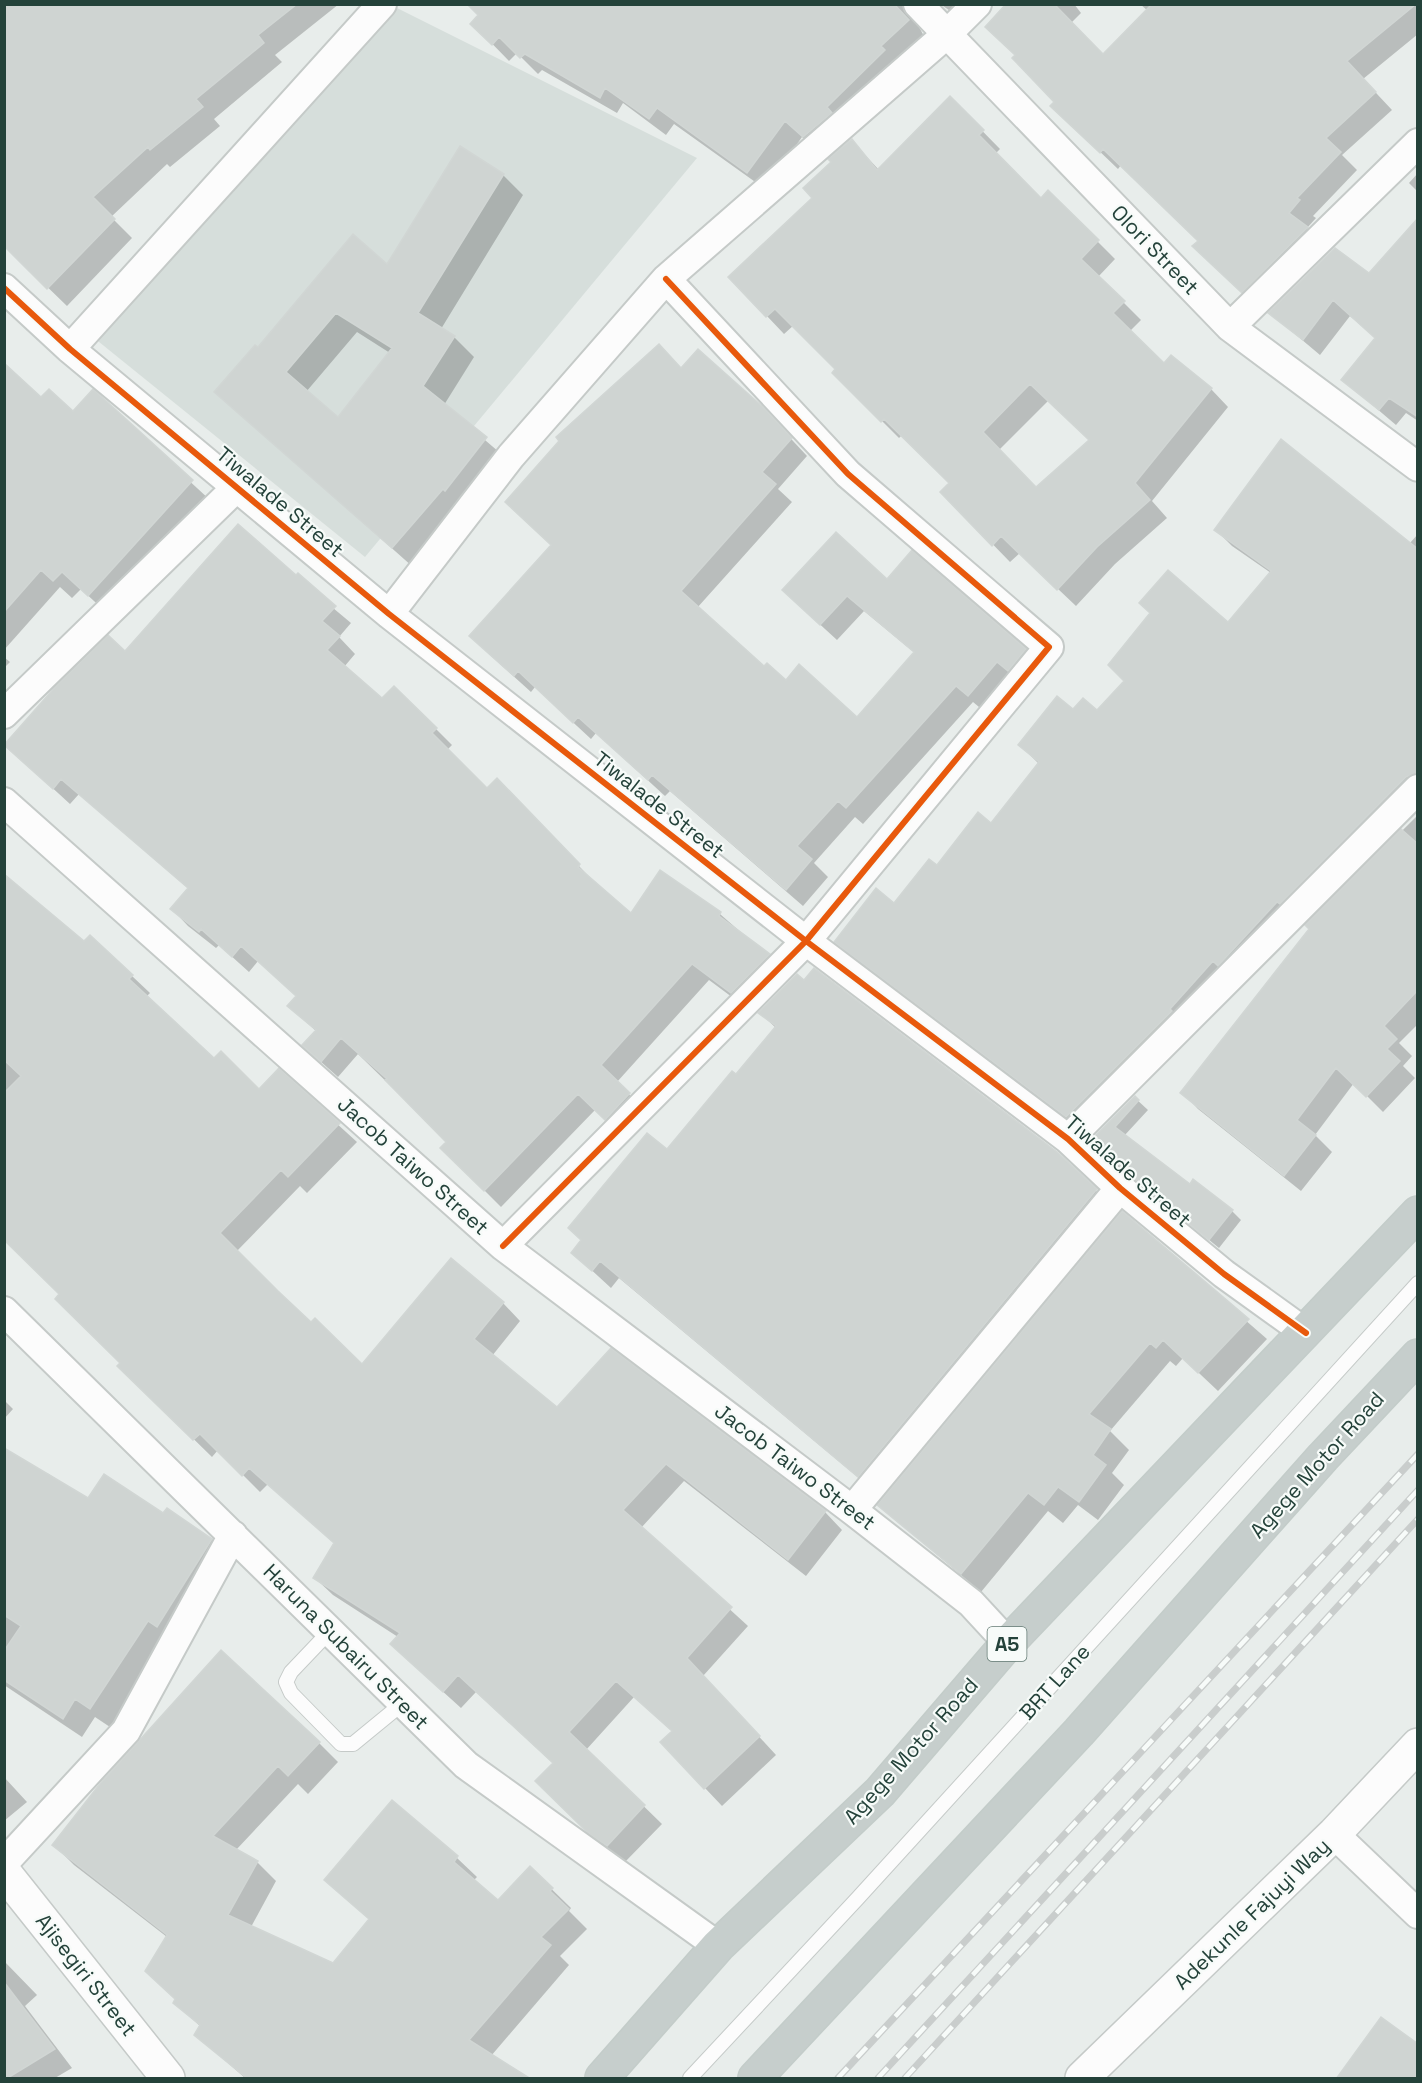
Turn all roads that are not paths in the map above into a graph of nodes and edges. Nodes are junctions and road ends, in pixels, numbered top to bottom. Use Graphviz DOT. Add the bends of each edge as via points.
graph roads {
  1 [pos="382,4"];
  2 [pos="918,4"];
  3 [pos="977,4"];
  4 [pos="947,34"];
  5 [pos="1418,143"];
  6 [pos="666,279"];
  7 [pos="4,288"];
  8 [pos="1230,327"];
  9 [pos="70,349"];
  10 [pos="1418,467"];
  11 [pos="237,487"];
  12 [pos="389,614"];
  13 [pos="4,714"];
  14 [pos="1418,789"];
  15 [pos="4,802"];
  16 [pos="806,941"];
  17 [pos="1068,1139"];
  18 [pos="1120,1188"];
  19 [pos="1418,1213"];
  20 [pos="504,1246"];
  21 [pos="1418,1283"];
  22 [pos="4,1311"];
  23 [pos="1306,1333"];
  24 [pos="1418,1356"];
  25 [pos="852,1510"];
  26 [pos="233,1535"];
  27 [pos="330,1631"];
  28 [pos="1008,1643"];
  29 [pos="402,1703"];
  30 [pos="1418,1745"];
  31 [pos="1335,1834"];
  32 [pos="4,1863"];
  33 [pos="4,1872"];
  34 [pos="1418,1914"];
  35 [pos="718,1946"];
  36 [pos="168,2079"];
  37 [pos="602,2079"];
  38 [pos="690,2079"];
  39 [pos="754,2079"];
  40 [pos="1082,2079"];
  1 -- 9 [label="street"];
  2 -- 4 [label="street, Olori Street"];
  3 -- 4 [label="street"];
  4 -- 6 [label="street"];
  4 -- 8 [label="street, Olori Street"];
  5 -- 8 [label="street"];
  6 -- 12 [label="street" via="511,456"];
  6 -- 16 [label="street" via="848,474 1049,647"];
  7 -- 9 [label="street, Tiwalade Street"];
  8 -- 10 [label="street, Olori Street"];
  9 -- 11 [label="street, Tiwalade Street"];
  11 -- 12 [label="street, Tiwalade Street"];
  11 -- 13 [label="street"];
  12 -- 16 [label="street, Tiwalade Street"];
  14 -- 17 [label="street"];
  15 -- 20 [label="street, Jacob Taiwo Street"];
  16 -- 17 [label="street, Tiwalade Street"];
  16 -- 20 [label="street"];
  17 -- 18 [label="street, Tiwalade Street"];
  18 -- 23 [label="street, Tiwalade Street" via="1224,1274"];
  18 -- 25 [label="street"];
  19 -- 23 [label="highway, Agege Motor Road / A5"];
  20 -- 25 [label="street, Jacob Taiwo Street"];
  21 -- 38 [label="lane, BRT Lane"];
  22 -- 26 [label="street, Haruna Subairu Street"];
  23 -- 28 [label="highway, Agege Motor Road / A5"];
  24 -- 39 [label="highway, Agege Motor Road" via="1079,1732"];
  25 -- 28 [label="street, Jacob Taiwo Street" via="970,1603"];
  26 -- 27 [label="street, Haruna Subairu Street"];
  26 -- 32 [label="street" via="126,1731"];
  27 -- 29 [label="street, Haruna Subairu Street"];
  27 -- 29 [label="lane" via="286,1682 291,1693 341,1744 353,1744"];
  28 -- 35 [label="highway, Agege Motor Road / A5" via="880,1792"];
  29 -- 35 [label="street, Haruna Subairu Street" via="466,1765"];
  30 -- 31 [label="street, Adekunle Fajuyi Way"];
  31 -- 34 [label="street"];
  31 -- 40 [label="street, Adekunle Fajuyi Way"];
  33 -- 36 [label="street, Ajisegiri Street"];
  35 -- 37 [label="highway, Agege Motor Road / A5"];
}
